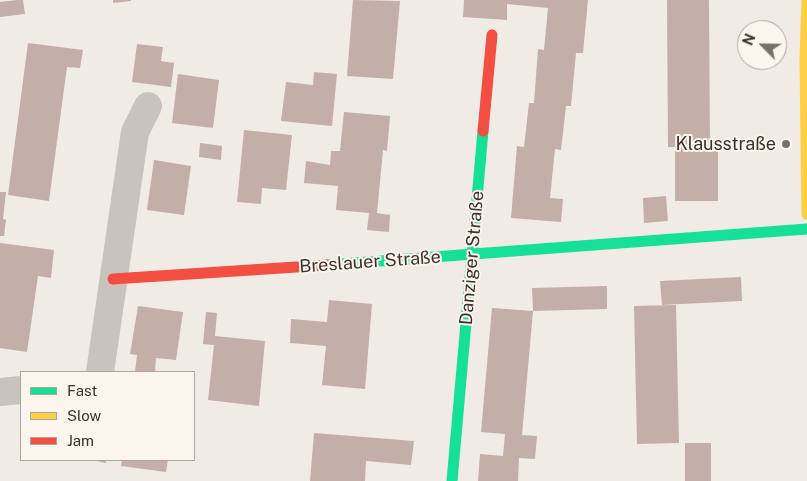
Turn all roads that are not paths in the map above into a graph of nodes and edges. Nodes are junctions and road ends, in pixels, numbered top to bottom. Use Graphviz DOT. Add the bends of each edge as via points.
graph roads {
  1 [pos="807,0"];
  2 [pos="492,35"];
  3 [pos="148,106"];
  4 [pos="807,214"];
  5 [pos="807,229"];
  6 [pos="472,255"];
  7 [pos="113,279"];
  8 [pos="100,371"];
  9 [pos="20,390"];
  10 [pos="0,392"];
  11 [pos="452,481"];
  1 -- 4 [label="street"];
  2 -- 6 [label="street, Danziger Straße"];
  3 -- 7 [label="street" via="135,132"];
  5 -- 6 [label="street, Breslauer Straße"];
  6 -- 7 [label="street, Breslauer Straße"];
  6 -- 11 [label="street, Danziger Straße"];
  7 -- 8 [label="street"];
  9 -- 10 [label="street"];
}
